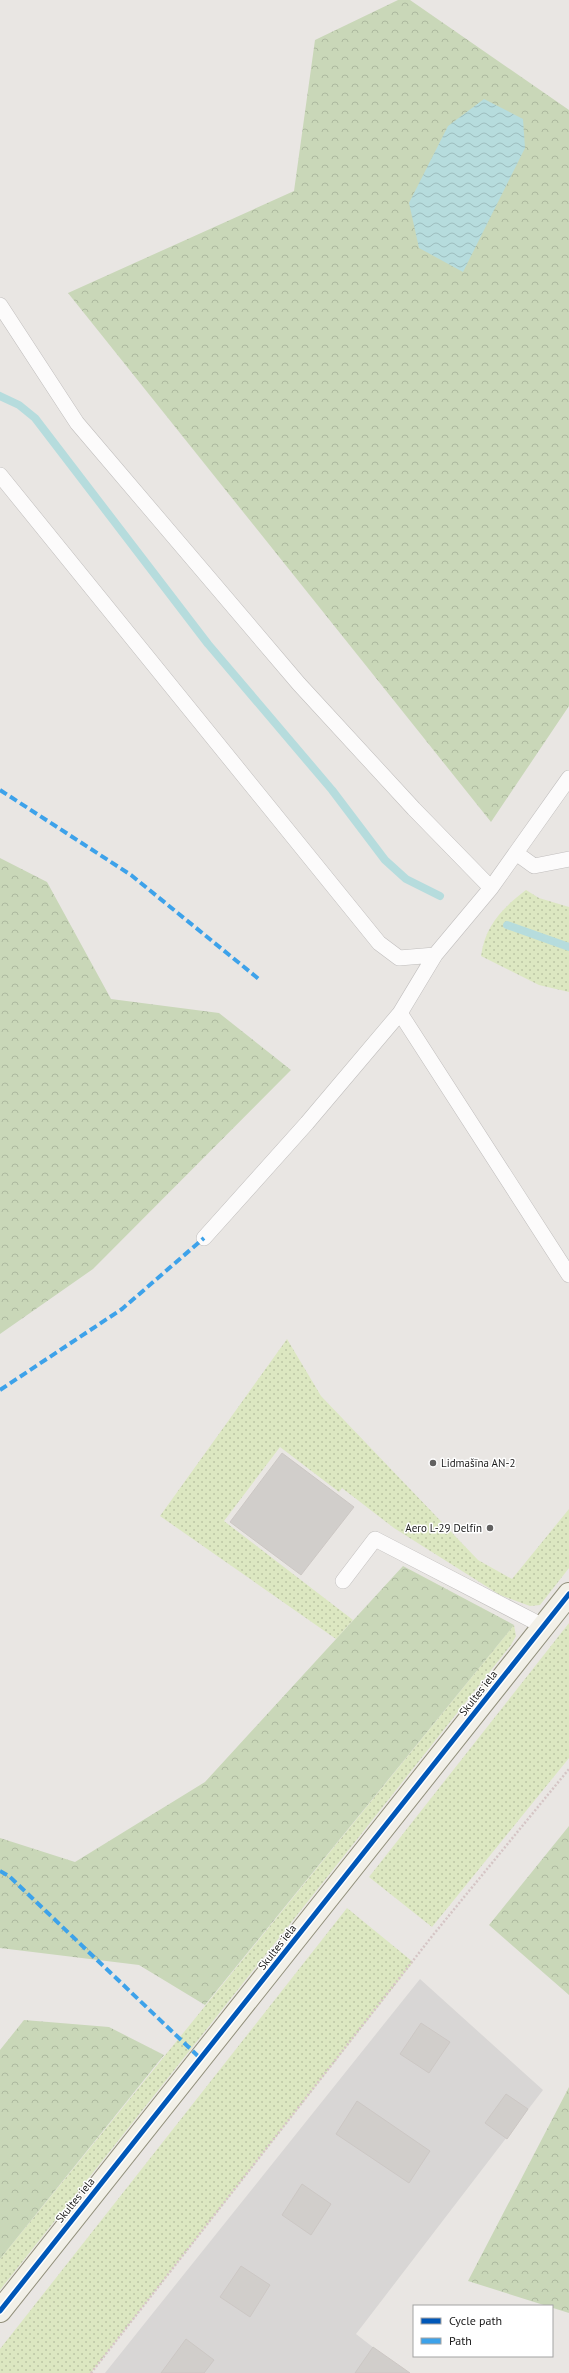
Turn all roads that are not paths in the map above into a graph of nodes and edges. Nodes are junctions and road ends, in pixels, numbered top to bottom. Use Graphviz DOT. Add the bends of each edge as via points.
graph roads {
  1 [pos="0,305"];
  2 [pos="0,475"];
  3 [pos="569,778"];
  4 [pos="516,853"];
  5 [pos="569,859"];
  6 [pos="491,888"];
  7 [pos="435,955"];
  8 [pos="400,1012"];
  9 [pos="204,1238"];
  10 [pos="569,1276"];
  11 [pos="343,1581"];
  12 [pos="569,1594"];
  13 [pos="544,1626"];
  14 [pos="0,2311"];
  1 -- 6 [label="lane" via="77,423 299,684"];
  2 -- 7 [label="lane" via="379,943 398,958"];
  3 -- 4 [label="lane"];
  4 -- 5 [label="lane" via="534,866"];
  4 -- 6 [label="lane"];
  6 -- 7 [label="lane"];
  7 -- 8 [label="lane"];
  8 -- 9 [label="lane" via="307,1123"];
  8 -- 10 [label="lane"];
  11 -- 13 [label="lane" via="375,1539"];
  12 -- 13 [label="main road, Skultes iela"];
  13 -- 14 [label="main road, Skultes iela"];
}
